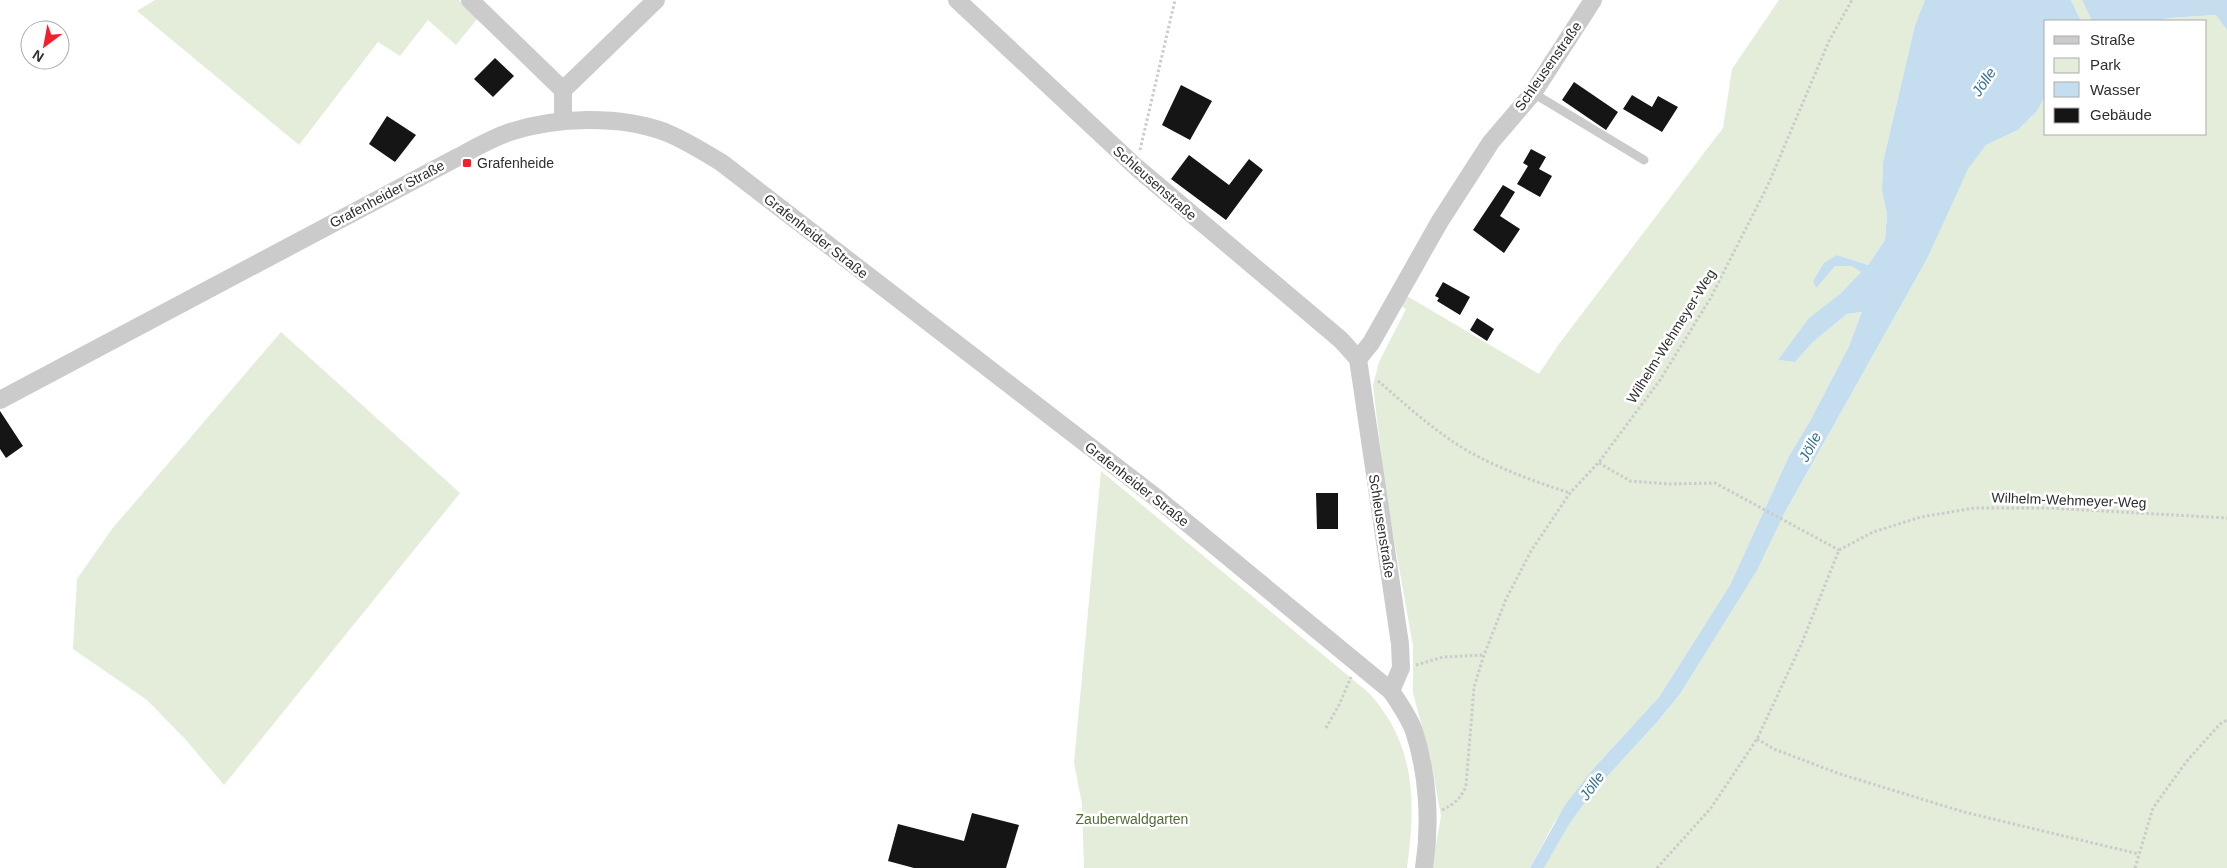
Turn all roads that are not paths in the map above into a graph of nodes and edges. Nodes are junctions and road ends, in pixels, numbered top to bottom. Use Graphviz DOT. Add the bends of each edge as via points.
graph roads {
  1 [pos="470,0"];
  2 [pos="656,0"];
  3 [pos="957,0"];
  4 [pos="1594,0"];
  5 [pos="562,90"];
  6 [pos="1533,93"];
  7 [pos="563,121"];
  8 [pos="1644,160"];
  9 [pos="1358,359"];
  10 [pos="0,400"];
  11 [pos="1391,690"];
  12 [pos="1424,868"];
  1 -- 5 [label="street"];
  2 -- 5 [label="street"];
  3 -- 9 [label="street, Schleusenstraße" via="1136,168 1341,340"];
  4 -- 6 [label="street, Schleusenstraße"];
  5 -- 7 [label="street"];
  6 -- 8 [label="lane"];
  6 -- 9 [label="street, Schleusenstraße" via="1491,142 1440,221 1371,343"];
  7 -- 10 [label="street, Grafenheider Straße" via="542,123 508,133 458,156"];
  7 -- 11 [label="street, Grafenheider Straße" via="602,120 663,132 722,163 1158,499"];
  9 -- 11 [label="street, Schleusenstraße" via="1400,644 1401,668"];
  11 -- 12 [label="street, Grafenheider Straße" via="1413,730 1424,775 1428,817"];
}
